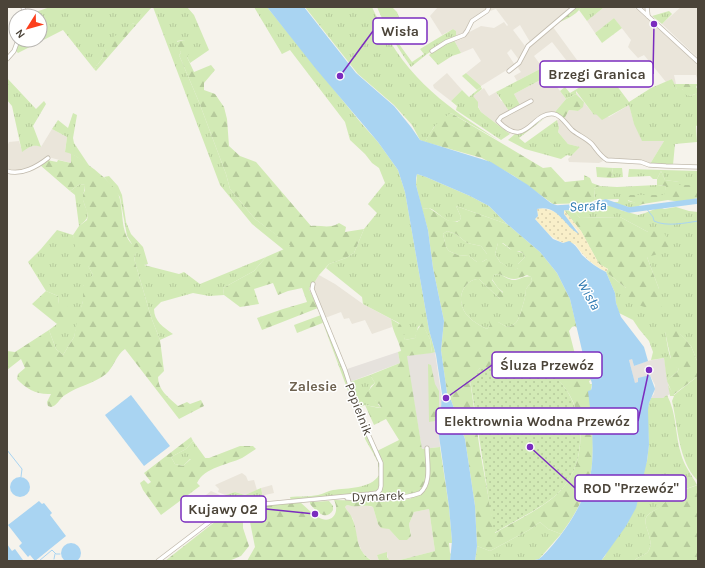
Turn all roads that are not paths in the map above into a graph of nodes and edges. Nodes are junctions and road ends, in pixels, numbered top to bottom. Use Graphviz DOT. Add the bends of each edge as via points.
graph roads {
  1 [pos="490,7"];
  2 [pos="574,7"];
  3 [pos="638,7"];
  4 [pos="647,7"];
  5 [pos="648,16"];
  6 [pos="15,48"];
  7 [pos="432,51"];
  8 [pos="7,59"];
  9 [pos="698,62"];
  10 [pos="509,71"];
  11 [pos="531,101"];
  12 [pos="48,158"];
  13 [pos="698,167"];
  14 [pos="7,171"];
  15 [pos="313,284"];
  16 [pos="427,448"];
  17 [pos="338,497"];
  18 [pos="158,561"];
  1 -- 7 [label="street" via="472,21 464,34"];
  2 -- 10 [label="street" via="528,46 519,63"];
  3 -- 5 [label="street"];
  4 -- 5 [label="street"];
  5 -- 9 [label="street"];
  6 -- 8 [label="street"];
  11 -- 13 [label="street" via="498,121 519,133 542,117 554,114 607,160"];
  12 -- 14 [label="street" via="30,168"];
  15 -- 17 [label="street, Popielnik" via="312,289 345,370 360,416 381,463 381,486 377,492"];
  16 -- 17 [label="street, Dymarek" via="428,477 425,487 420,492 388,498"];
  17 -- 18 [label="street, Popielnik" via="232,507"];
}
